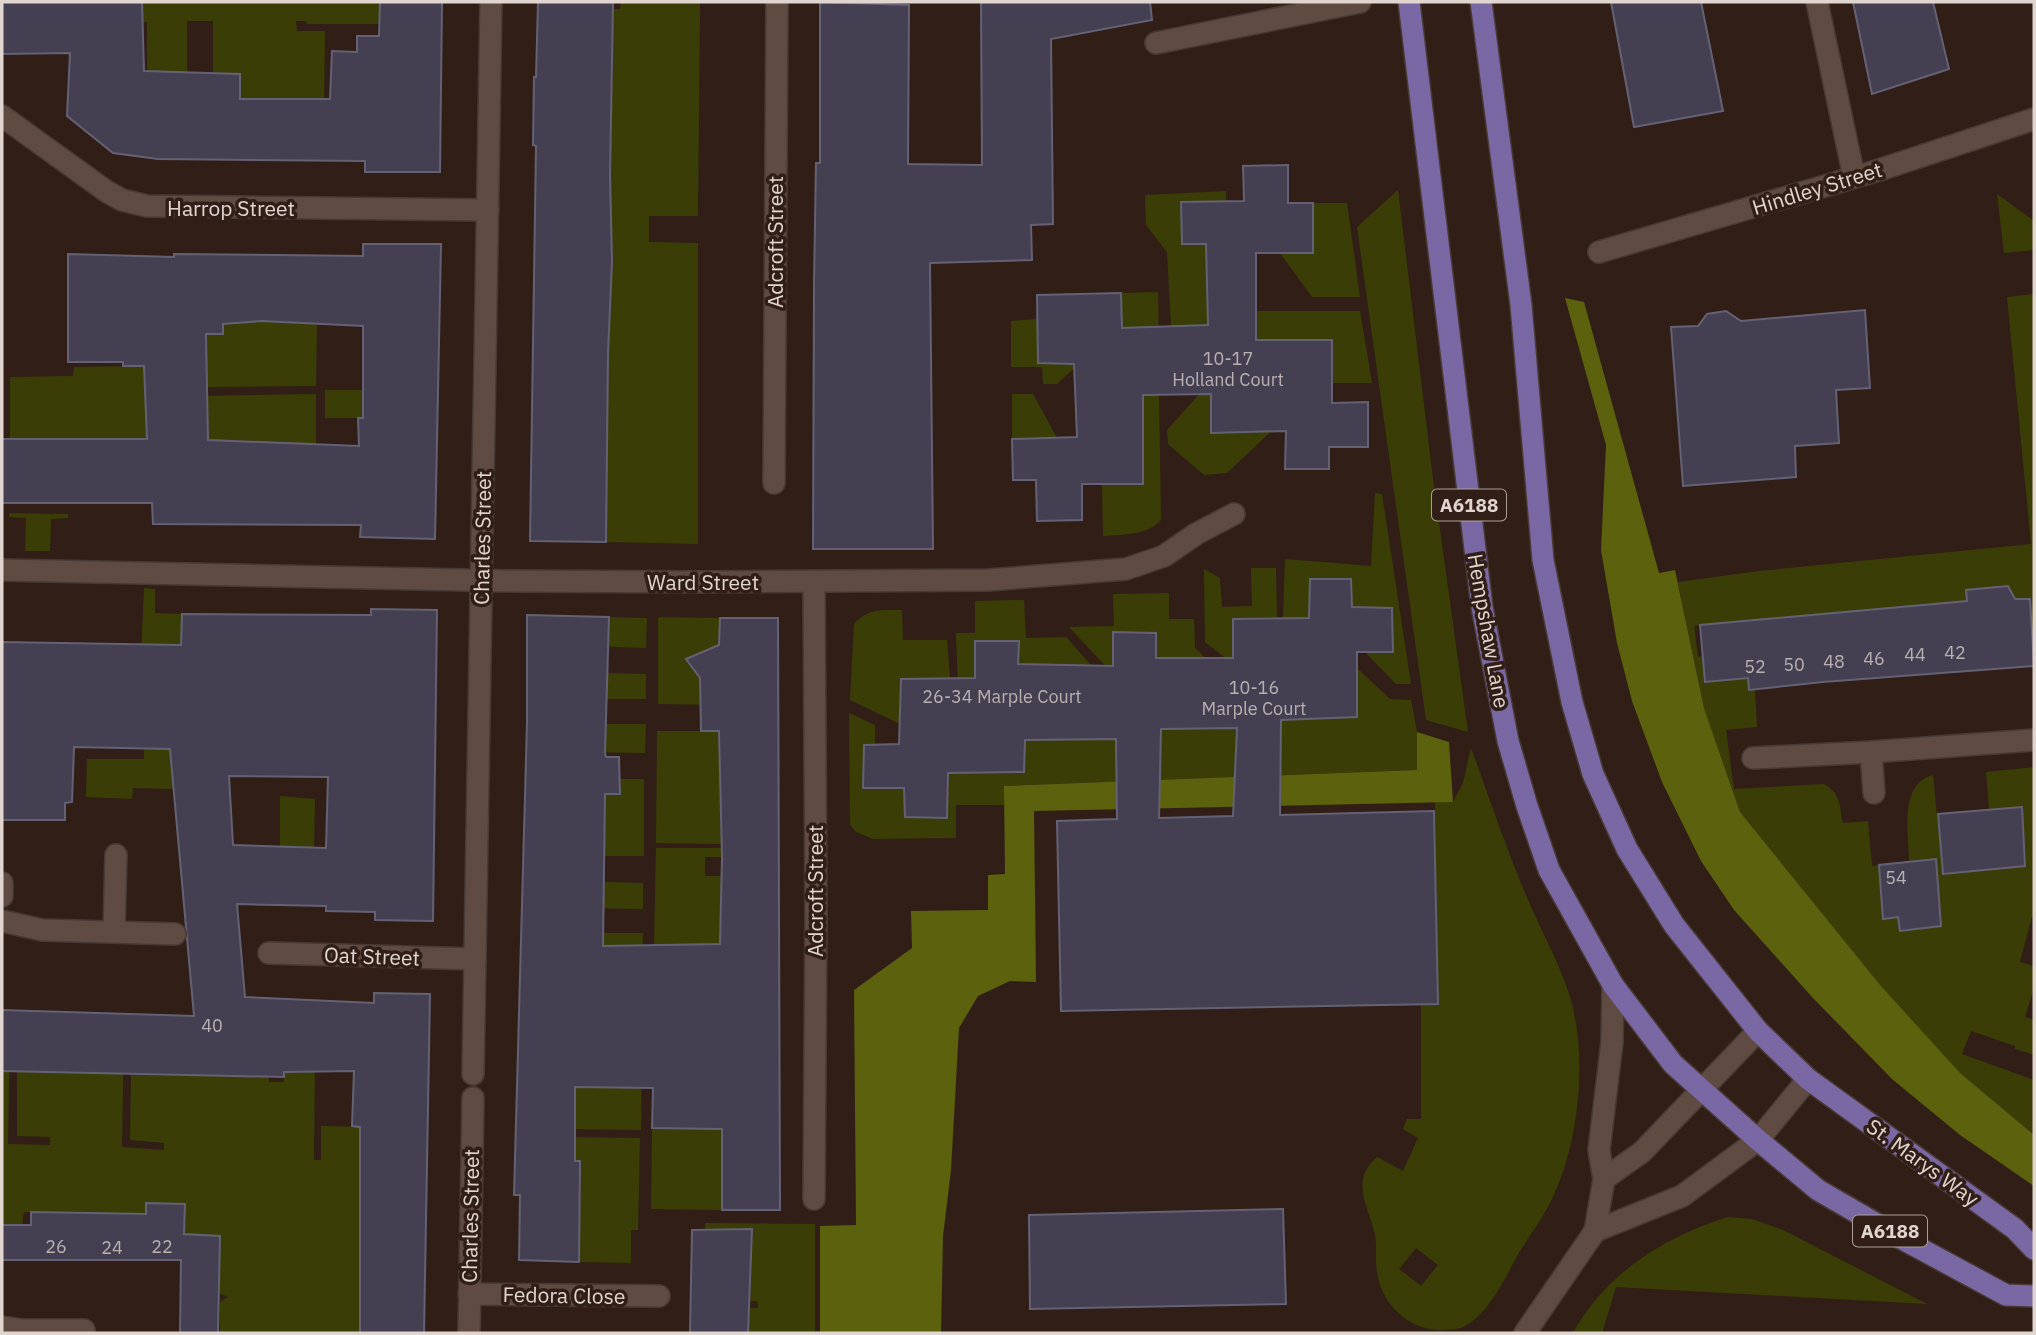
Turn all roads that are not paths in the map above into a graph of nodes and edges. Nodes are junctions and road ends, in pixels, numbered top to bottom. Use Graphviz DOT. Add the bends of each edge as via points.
graph roads {
  1 [pos="491,2"];
  2 [pos="777,2"];
  3 [pos="1360,2"];
  4 [pos="1409,2"];
  5 [pos="1481,2"];
  6 [pos="1817,2"];
  7 [pos="1156,43"];
  8 [pos="2,116"];
  9 [pos="2034,119"];
  10 [pos="1854,177"];
  11 [pos="488,210"];
  12 [pos="1599,253"];
  13 [pos="774,483"];
  14 [pos="1234,514"];
  15 [pos="2,570"];
  16 [pos="481,580"];
  17 [pos="814,582"];
  18 [pos="2034,740"];
  19 [pos="1871,752"];
  20 [pos="1753,758"];
  21 [pos="1874,793"];
  22 [pos="116,855"];
  23 [pos="2,883"];
  24 [pos="2,896"];
  25 [pos="2,921"];
  26 [pos="114,932"];
  27 [pos="175,934"];
  28 [pos="269,953"];
  29 [pos="475,959"];
  30 [pos="1613,985"];
  31 [pos="1758,1031"];
  32 [pos="473,1074"];
  33 [pos="1808,1079"];
  34 [pos="1702,1088"];
  35 [pos="473,1098"];
  36 [pos="1758,1140"];
  37 [pos="1604,1179"];
  38 [pos="814,1199"];
  39 [pos="1595,1231"];
  40 [pos="2034,1250"];
  41 [pos="469,1294"];
  42 [pos="659,1296"];
  43 [pos="2034,1296"];
  44 [pos="2,1327"];
  45 [pos="84,1333"];
  46 [pos="468,1333"];
  47 [pos="1524,1333"];
  1 -- 11 [label="street, Charles Street"];
  2 -- 13 [label="street, Adcroft Street"];
  3 -- 7 [label="street"];
  4 -- 30 [label="main road, Hempshaw Lane / A6188" via="1482,607 1508,741 1549,870"];
  5 -- 31 [label="main road" via="1521,305 1543,559 1572,702 1593,774 1627,849 1674,925"];
  6 -- 10 [label="street"];
  8 -- 11 [label="street, Harrop Street" via="106,191 147,206"];
  9 -- 10 [label="street, Hindley Street"];
  10 -- 12 [label="street, Hindley Street"];
  11 -- 16 [label="street, Charles Street"];
  14 -- 17 [label="street, Ward Street" via="1164,556 1126,569 989,580"];
  15 -- 16 [label="street, Ward Street"];
  16 -- 17 [label="street, Ward Street"];
  16 -- 29 [label="street, Charles Street"];
  17 -- 38 [label="street, Adcroft Street"];
  18 -- 19 [label="street"];
  19 -- 20 [label="street"];
  19 -- 21 [label="street"];
  22 -- 26 [label="street"];
  23 -- 24 [label="street"];
  25 -- 26 [label="street" via="42,930"];
  26 -- 27 [label="street"];
  28 -- 29 [label="street, Oat Street"];
  29 -- 32 [label="street, Charles Street"];
  30 -- 34 [label="main road, Hempshaw Lane / A6188" via="1674,1063"];
  30 -- 37 [label="street" via="1612,1042 1599,1150"];
  31 -- 33 [label="main road"];
  31 -- 34 [label="street"];
  33 -- 36 [label="street"];
  33 -- 40 [label="main road, St. Marys Way" via="2015,1229"];
  34 -- 36 [label="main road, Hempshaw Lane / A6188"];
  34 -- 37 [label="street" via="1642,1152"];
  35 -- 41 [label="street, Charles Street"];
  36 -- 39 [label="street" via="1682,1196"];
  36 -- 43 [label="main road, A6188" via="1818,1190 1906,1241 2006,1295"];
  37 -- 39 [label="street"];
  39 -- 47 [label="street"];
  41 -- 42 [label="street, Fedora Close"];
  41 -- 46 [label="street, Charles Street"];
  44 -- 45 [label="street"];
}
